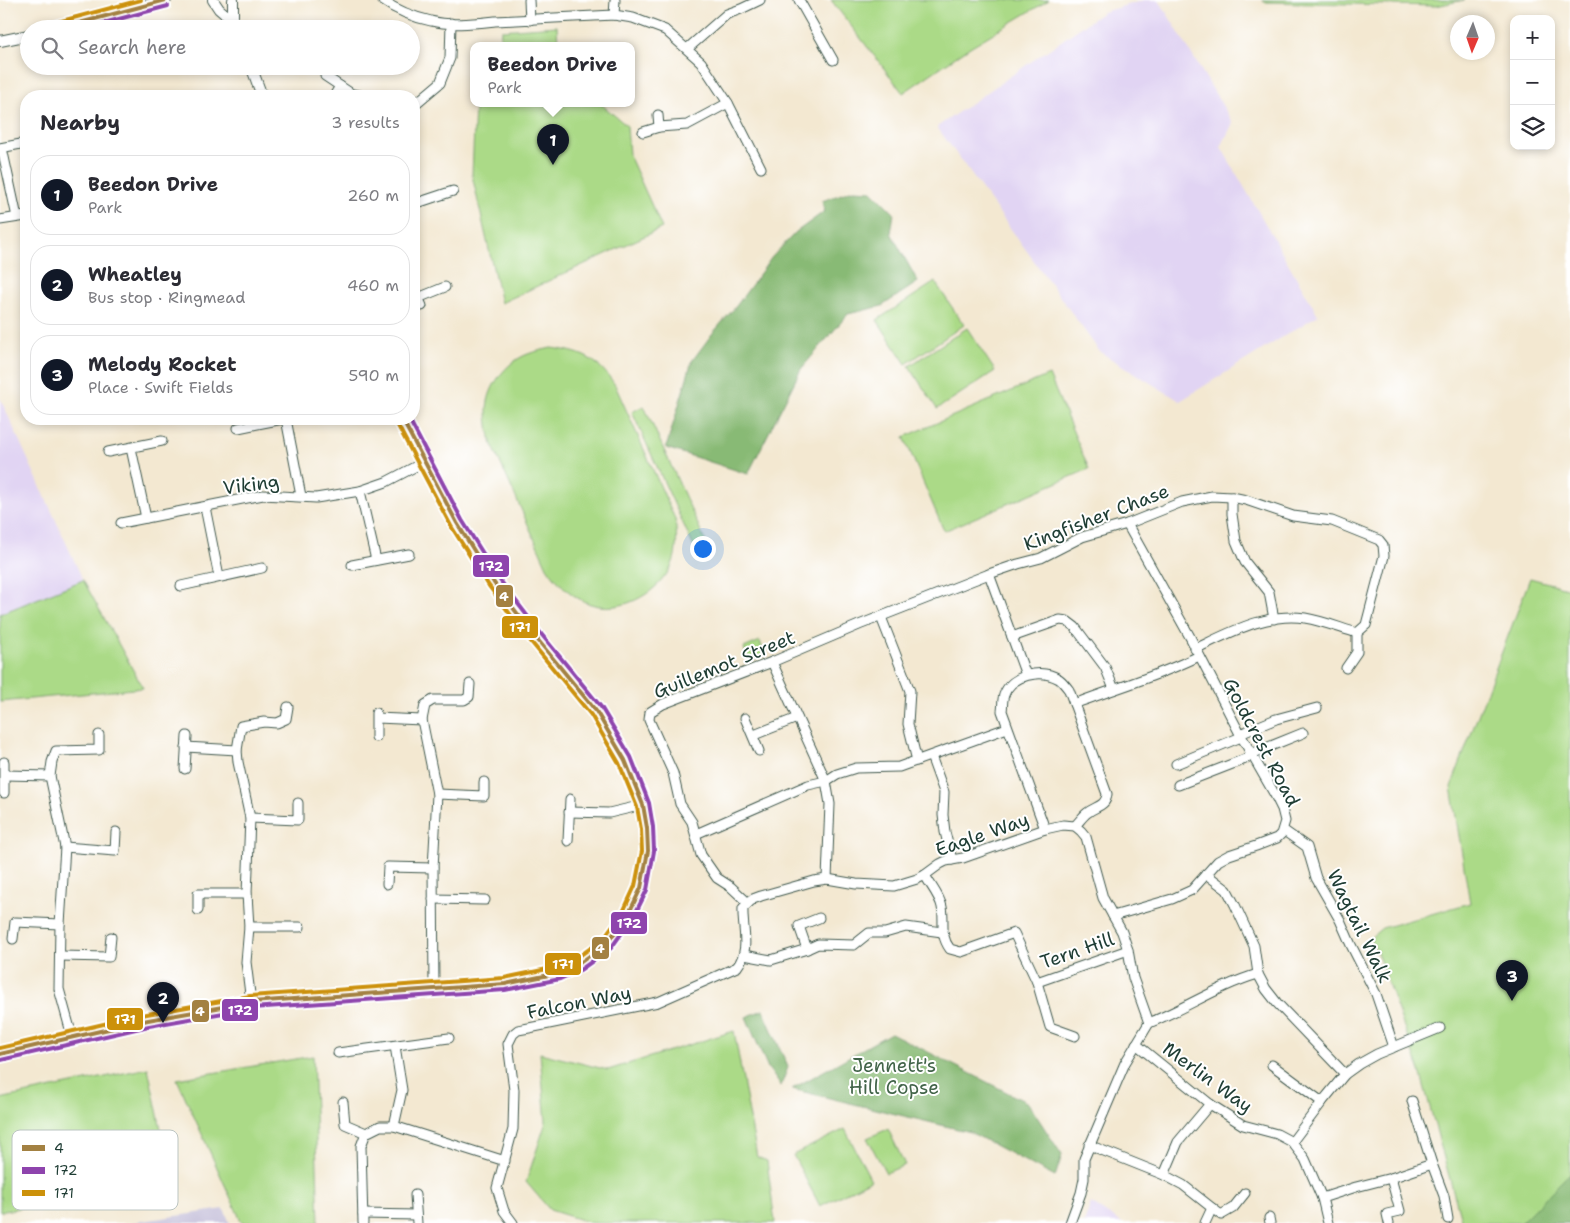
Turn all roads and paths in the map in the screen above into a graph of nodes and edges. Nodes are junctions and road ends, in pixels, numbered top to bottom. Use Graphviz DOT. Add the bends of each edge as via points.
graph roads {
  1 [pos="166,0"];
  2 [pos="213,0"];
  3 [pos="233,0"];
  4 [pos="382,0"];
  5 [pos="529,0"];
  6 [pos="615,0"];
  7 [pos="760,0"];
  8 [pos="799,0"];
  9 [pos="614,15"];
  10 [pos="90,20"];
  11 [pos="230,20"];
  12 [pos="235,20"];
  13 [pos="530,20"];
  14 [pos="452,23"];
  15 [pos="20,37"];
  16 [pos="0,41"];
  17 [pos="687,49"];
  18 [pos="833,60"];
  19 [pos="254,75"];
  20 [pos="325,76"];
  21 [pos="340,86"];
  22 [pos="260,90"];
  23 [pos="338,90"];
  24 [pos="346,90"];
  25 [pos="420,100"];
  26 [pos="728,103"];
  27 [pos="658,115"];
  28 [pos="659,127"];
  29 [pos="643,132"];
  30 [pos="20,144"];
  31 [pos="1,148"];
  32 [pos="761,168"];
  33 [pos="454,191"];
  34 [pos="420,202"];
  35 [pos="20,210"];
  36 [pos="20,217"];
  37 [pos="0,220"];
  38 [pos="445,287"];
  39 [pos="420,302"];
  40 [pos="253,425"];
  41 [pos="285,425"];
  42 [pos="405,425"];
  43 [pos="238,428"];
  44 [pos="162,441"];
  45 [pos="131,448"];
  46 [pos="108,452"];
  47 [pos="424,462"];
  48 [pos="360,491"];
  49 [pos="301,496"];
  50 [pos="1232,497"];
  51 [pos="205,507"];
  52 [pos="146,518"];
  53 [pos="121,523"];
  54 [pos="1127,524"];
  55 [pos="409,554"];
  56 [pos="376,560"];
  57 [pos="352,565"];
  58 [pos="262,568"];
  59 [pos="988,574"];
  60 [pos="219,577"];
  61 [pos="181,586"];
  62 [pos="881,617"];
  63 [pos="1274,619"];
  64 [pos="1358,633"];
  65 [pos="1012,637"];
  66 [pos="1197,652"];
  67 [pos="772,662"];
  68 [pos="1346,668"];
  69 [pos="1026,675"];
  70 [pos="470,684"];
  71 [pos="1114,688"];
  72 [pos="1074,704"];
  73 [pos="288,707"];
  74 [pos="1317,708"];
  75 [pos="745,718"];
  76 [pos="797,718"];
  77 [pos="422,720"];
  78 [pos="1007,728"];
  79 [pos="1303,734"];
  80 [pos="99,735"];
  81 [pos="754,735"];
  82 [pos="1240,735"];
  83 [pos="187,736"];
  84 [pos="376,737"];
  85 [pos="186,747"];
  86 [pos="237,750"];
  87 [pos="758,750"];
  88 [pos="1251,754"];
  89 [pos="931,756"];
  90 [pos="918,761"];
  91 [pos="4,762"];
  92 [pos="1176,764"];
  93 [pos="185,769"];
  94 [pos="5,775"];
  95 [pos="50,776"];
  96 [pos="826,781"];
  97 [pos="484,782"];
  98 [pos="1178,785"];
  99 [pos="4,793"];
  100 [pos="437,794"];
  101 [pos="570,799"];
  102 [pos="298,804"];
  103 [pos="643,805"];
  104 [pos="569,812"];
  105 [pos="250,818"];
  106 [pos="1075,826"];
  107 [pos="1045,829"];
  108 [pos="1283,830"];
  109 [pos="116,832"];
  110 [pos="696,834"];
  111 [pos="568,841"];
  112 [pos="65,847"];
  113 [pos="952,860"];
  114 [pos="433,868"];
  115 [pos="1206,874"];
  116 [pos="925,875"];
  117 [pos="827,879"];
  118 [pos="387,884"];
  119 [pos="247,894"];
  120 [pos="433,899"];
  121 [pos="484,900"];
  122 [pos="748,903"];
  123 [pos="198,910"];
  124 [pos="1113,916"];
  125 [pos="819,918"];
  126 [pos="60,924"];
  127 [pos="248,926"];
  128 [pos="300,927"];
  129 [pos="942,932"];
  130 [pos="111,937"];
  131 [pos="13,939"];
  132 [pos="807,949"];
  133 [pos="1128,950"];
  134 [pos="744,955"];
  135 [pos="60,956"];
  136 [pos="1258,974"];
  137 [pos="1037,982"];
  138 [pos="434,988"];
  139 [pos="251,1002"];
  140 [pos="1149,1023"];
  141 [pos="1440,1028"];
  142 [pos="72,1036"];
  143 [pos="1075,1036"];
  144 [pos="449,1038"];
  145 [pos="1136,1044"];
  146 [pos="395,1046"];
  147 [pos="1394,1047"];
  148 [pos="338,1053"];
  149 [pos="0,1054"];
  150 [pos="1272,1065"];
  151 [pos="1345,1074"];
  152 [pos="1412,1101"];
  153 [pos="343,1102"];
  154 [pos="1322,1102"];
  155 [pos="1210,1104"];
  156 [pos="394,1126"];
  157 [pos="366,1134"];
  158 [pos="1292,1142"];
  159 [pos="1090,1145"];
  160 [pos="505,1161"];
  161 [pos="1428,1166"];
  162 [pos="1164,1175"];
  163 [pos="1391,1178"];
  164 [pos="1245,1194"];
  165 [pos="415,1195"];
  166 [pos="1322,1198"];
  167 [pos="1212,1208"];
  168 [pos="363,1219"];
  169 [pos="416,1219"];
  170 [pos="1448,1219"];
  171 [pos="513,1223"];
  172 [pos="1070,1223"];
  173 [pos="1205,1223"];
  174 [pos="1328,1223"];
  175 [pos="1389,1223"];
  1 -- 10 [label="street"];
  2 -- 11 [label="street"];
  3 -- 12 [label="street"];
  4 -- 14 [label="street" via="432,22"];
  5 -- 13 [label="street"];
  6 -- 9 [label="street"];
  7 -- 17 [label="street" via="726,14"];
  8 -- 18 [label="street"];
  9 -- 13 [label="street"];
  9 -- 17 [label="street" via="665,30"];
  13 -- 14 [label="street"];
  14 -- 25 [label="street" via="450,58 440,82"];
  15 -- 16 [label="street"];
  17 -- 26 [label="street" via="701,62"];
  19 -- 22 [label="street"];
  20 -- 21 [label="street"];
  21 -- 23 [label="street"];
  21 -- 24 [label="street"];
  26 -- 28 [label="street" via="687,125"];
  26 -- 32 [label="street"];
  27 -- 28 [label="street"];
  28 -- 29 [label="street"];
  30 -- 31 [label="street"];
  31 -- 35 [label="street"];
  33 -- 34 [label="street"];
  36 -- 37 [label="street"];
  38 -- 39 [label="street"];
  40 -- 43 [label="street, Viking"];
  41 -- 49 [label="street, Viking"];
  42 -- 47 [label="street"];
  44 -- 45 [label="street"];
  45 -- 46 [label="street"];
  45 -- 52 [label="street"];
  47 -- 48 [label="street, Viking" via="386,482"];
  47 -- 103 [label="street" via="494,583 596,711 625,760"];
  48 -- 49 [label="street, Viking" via="316,498"];
  48 -- 56 [label="street"];
  49 -- 51 [label="street, Viking" via="264,495"];
  50 -- 54 [label="street, Kingfisher Chase" via="1212,496 1182,502"];
  50 -- 63 [label="street" via="1236,541 1245,562 1269,592"];
  50 -- 64 [label="street, Kingfisher Chase" via="1293,516 1332,521 1379,540 1384,556 1366,625"];
  51 -- 52 [label="street, Viking"];
  51 -- 60 [label="street, Viking"];
  52 -- 53 [label="street, Viking"];
  54 -- 59 [label="street, Kingfisher Chase" via="1087,535 1040,558"];
  54 -- 66 [label="street, Goldcrest Road"];
  55 -- 56 [label="street"];
  56 -- 57 [label="street"];
  58 -- 60 [label="street"];
  59 -- 62 [label="street, Guillemot Street"];
  59 -- 65 [label="street"];
  60 -- 61 [label="street"];
  62 -- 67 [label="street, Guillemot Street"];
  62 -- 90 [label="street" via="910,691 908,724"];
  63 -- 64 [label="street" via="1306,618"];
  63 -- 66 [label="street" via="1248,625"];
  64 -- 68 [label="street, Kingfisher Chase" via="1357,652"];
  65 -- 69 [label="street"];
  65 -- 71 [label="street" via="1060,620 1067,621 1105,667"];
  66 -- 71 [label="street" via="1174,669"];
  66 -- 82 [label="street, Goldcrest Road"];
  67 -- 76 [label="street"];
  67 -- 110 [label="street, Guillemot Street" via="650,712 649,720 673,773 680,804"];
  69 -- 72 [label="street" via="1041,673 1058,678 1069,690"];
  69 -- 78 [label="street" via="1012,683 1004,695 1002,711"];
  70 -- 77 [label="street" via="469,697 464,700 433,700 425,705"];
  71 -- 72 [label="street"];
  72 -- 106 [label="street" via="1107,798"];
  73 -- 86 [label="street" via="286,719 277,723 241,726"];
  74 -- 82 [label="street" via="1276,719"];
  75 -- 81 [label="street"];
  76 -- 81 [label="street"];
  76 -- 96 [label="street"];
  77 -- 84 [label="street" via="377,715"];
  77 -- 100 [label="street"];
  78 -- 89 [label="street"];
  78 -- 107 [label="street"];
  79 -- 88 [label="street"];
  80 -- 95 [label="street" via="98,750 56,750"];
  81 -- 87 [label="street"];
  82 -- 88 [label="street, Goldcrest Road"];
  82 -- 92 [label="street"];
  83 -- 85 [label="street"];
  85 -- 86 [label="street"];
  85 -- 93 [label="street"];
  86 -- 105 [label="street"];
  88 -- 98 [label="street"];
  88 -- 108 [label="street, Goldcrest Road" via="1282,809"];
  89 -- 90 [label="street"];
  89 -- 113 [label="street" via="944,792 945,832"];
  90 -- 96 [label="street" via="895,768 856,768"];
  91 -- 94 [label="street"];
  94 -- 95 [label="street"];
  94 -- 99 [label="street"];
  95 -- 112 [label="street"];
  96 -- 110 [label="street" via="808,785"];
  96 -- 117 [label="street" via="830,804"];
  97 -- 100 [label="street" via="484,796"];
  100 -- 114 [label="street"];
  101 -- 104 [label="street"];
  102 -- 105 [label="street" via="298,820"];
  103 -- 104 [label="street" via="609,813"];
  103 -- 138 [label="street" via="648,850 641,888 630,913 607,943 577,965 540,978 505,984"];
  104 -- 111 [label="street"];
  105 -- 119 [label="street"];
  106 -- 107 [label="street, Eagle Way"];
  106 -- 124 [label="street" via="1086,836 1103,898"];
  107 -- 113 [label="street, Eagle Way"];
  108 -- 115 [label="street, Goldcrest Road" via="1277,838 1218,861"];
  108 -- 147 [label="street, Wagtail Walk" via="1307,847 1316,878 1376,994"];
  109 -- 112 [label="street" via="116,851"];
  110 -- 122 [label="street, Guillemot Street" via="699,850 712,872"];
  112 -- 126 [label="street"];
  113 -- 116 [label="street, Eagle Way"];
  114 -- 118 [label="street" via="388,867"];
  114 -- 120 [label="street"];
  115 -- 124 [label="street, Goldcrest Road" via="1192,890"];
  115 -- 136 [label="street" via="1227,890 1235,905 1254,946"];
  116 -- 117 [label="street, Eagle Way" via="894,886"];
  116 -- 129 [label="street" via="941,903"];
  117 -- 122 [label="street, Eagle Way" via="761,896"];
  119 -- 123 [label="street" via="198,894"];
  119 -- 127 [label="street"];
  120 -- 121 [label="street"];
  120 -- 138 [label="street"];
  122 -- 134 [label="street" via="743,918"];
  124 -- 133 [label="street"];
  125 -- 132 [label="street" via="799,926"];
  126 -- 131 [label="street" via="15,922"];
  126 -- 135 [label="street"];
  127 -- 128 [label="street"];
  127 -- 139 [label="street" via="246,962"];
  129 -- 132 [label="street" via="906,927 885,933 869,933 854,945 818,944"];
  129 -- 137 [label="street" via="950,949 961,952 1014,933"];
  130 -- 135 [label="street" via="109,956"];
  132 -- 134 [label="street" via="771,960"];
  133 -- 137 [label="street, Tern Hill"];
  133 -- 140 [label="street"];
  134 -- 160 [label="street, Falcon Way" via="737,967 658,1002 518,1030 513,1034 508,1044 514,1090 513,1129"];
  135 -- 142 [label="street" via="59,989"];
  136 -- 140 [label="street"];
  136 -- 151 [label="street" via="1277,1003"];
  137 -- 143 [label="street" via="1050,1027"];
  138 -- 139 [label="street"];
  139 -- 142 [label="street"];
  140 -- 145 [label="street"];
  141 -- 147 [label="street"];
  142 -- 149 [label="street"];
  144 -- 146 [label="street"];
  145 -- 155 [label="street, Merlin Way"];
  145 -- 159 [label="street"];
  146 -- 148 [label="street"];
  146 -- 156 [label="street" via="402,1090"];
  147 -- 151 [label="street"];
  150 -- 154 [label="street"];
  151 -- 154 [label="street"];
  152 -- 161 [label="street"];
  153 -- 157 [label="street" via="346,1124"];
  154 -- 158 [label="street"];
  155 -- 158 [label="street, Merlin Way" via="1243,1125 1277,1134"];
  155 -- 162 [label="street" via="1178,1142"];
  156 -- 157 [label="street" via="380,1126"];
  156 -- 160 [label="street"];
  157 -- 168 [label="street" via="361,1146"];
  158 -- 166 [label="street" via="1305,1159"];
  159 -- 162 [label="street"];
  159 -- 172 [label="street" via="1084,1159 1081,1193"];
  160 -- 171 [label="street, Falcon Way" via="497,1188 504,1211"];
  161 -- 163 [label="street"];
  161 -- 170 [label="street" via="1444,1196"];
  162 -- 167 [label="street" via="1183,1185"];
  163 -- 166 [label="street"];
  163 -- 175 [label="street" via="1400,1211 1387,1214"];
  164 -- 167 [label="street" via="1233,1208 1221,1214"];
  165 -- 169 [label="street"];
  166 -- 174 [label="street"];
  167 -- 173 [label="street"];
  168 -- 169 [label="street"];
}
